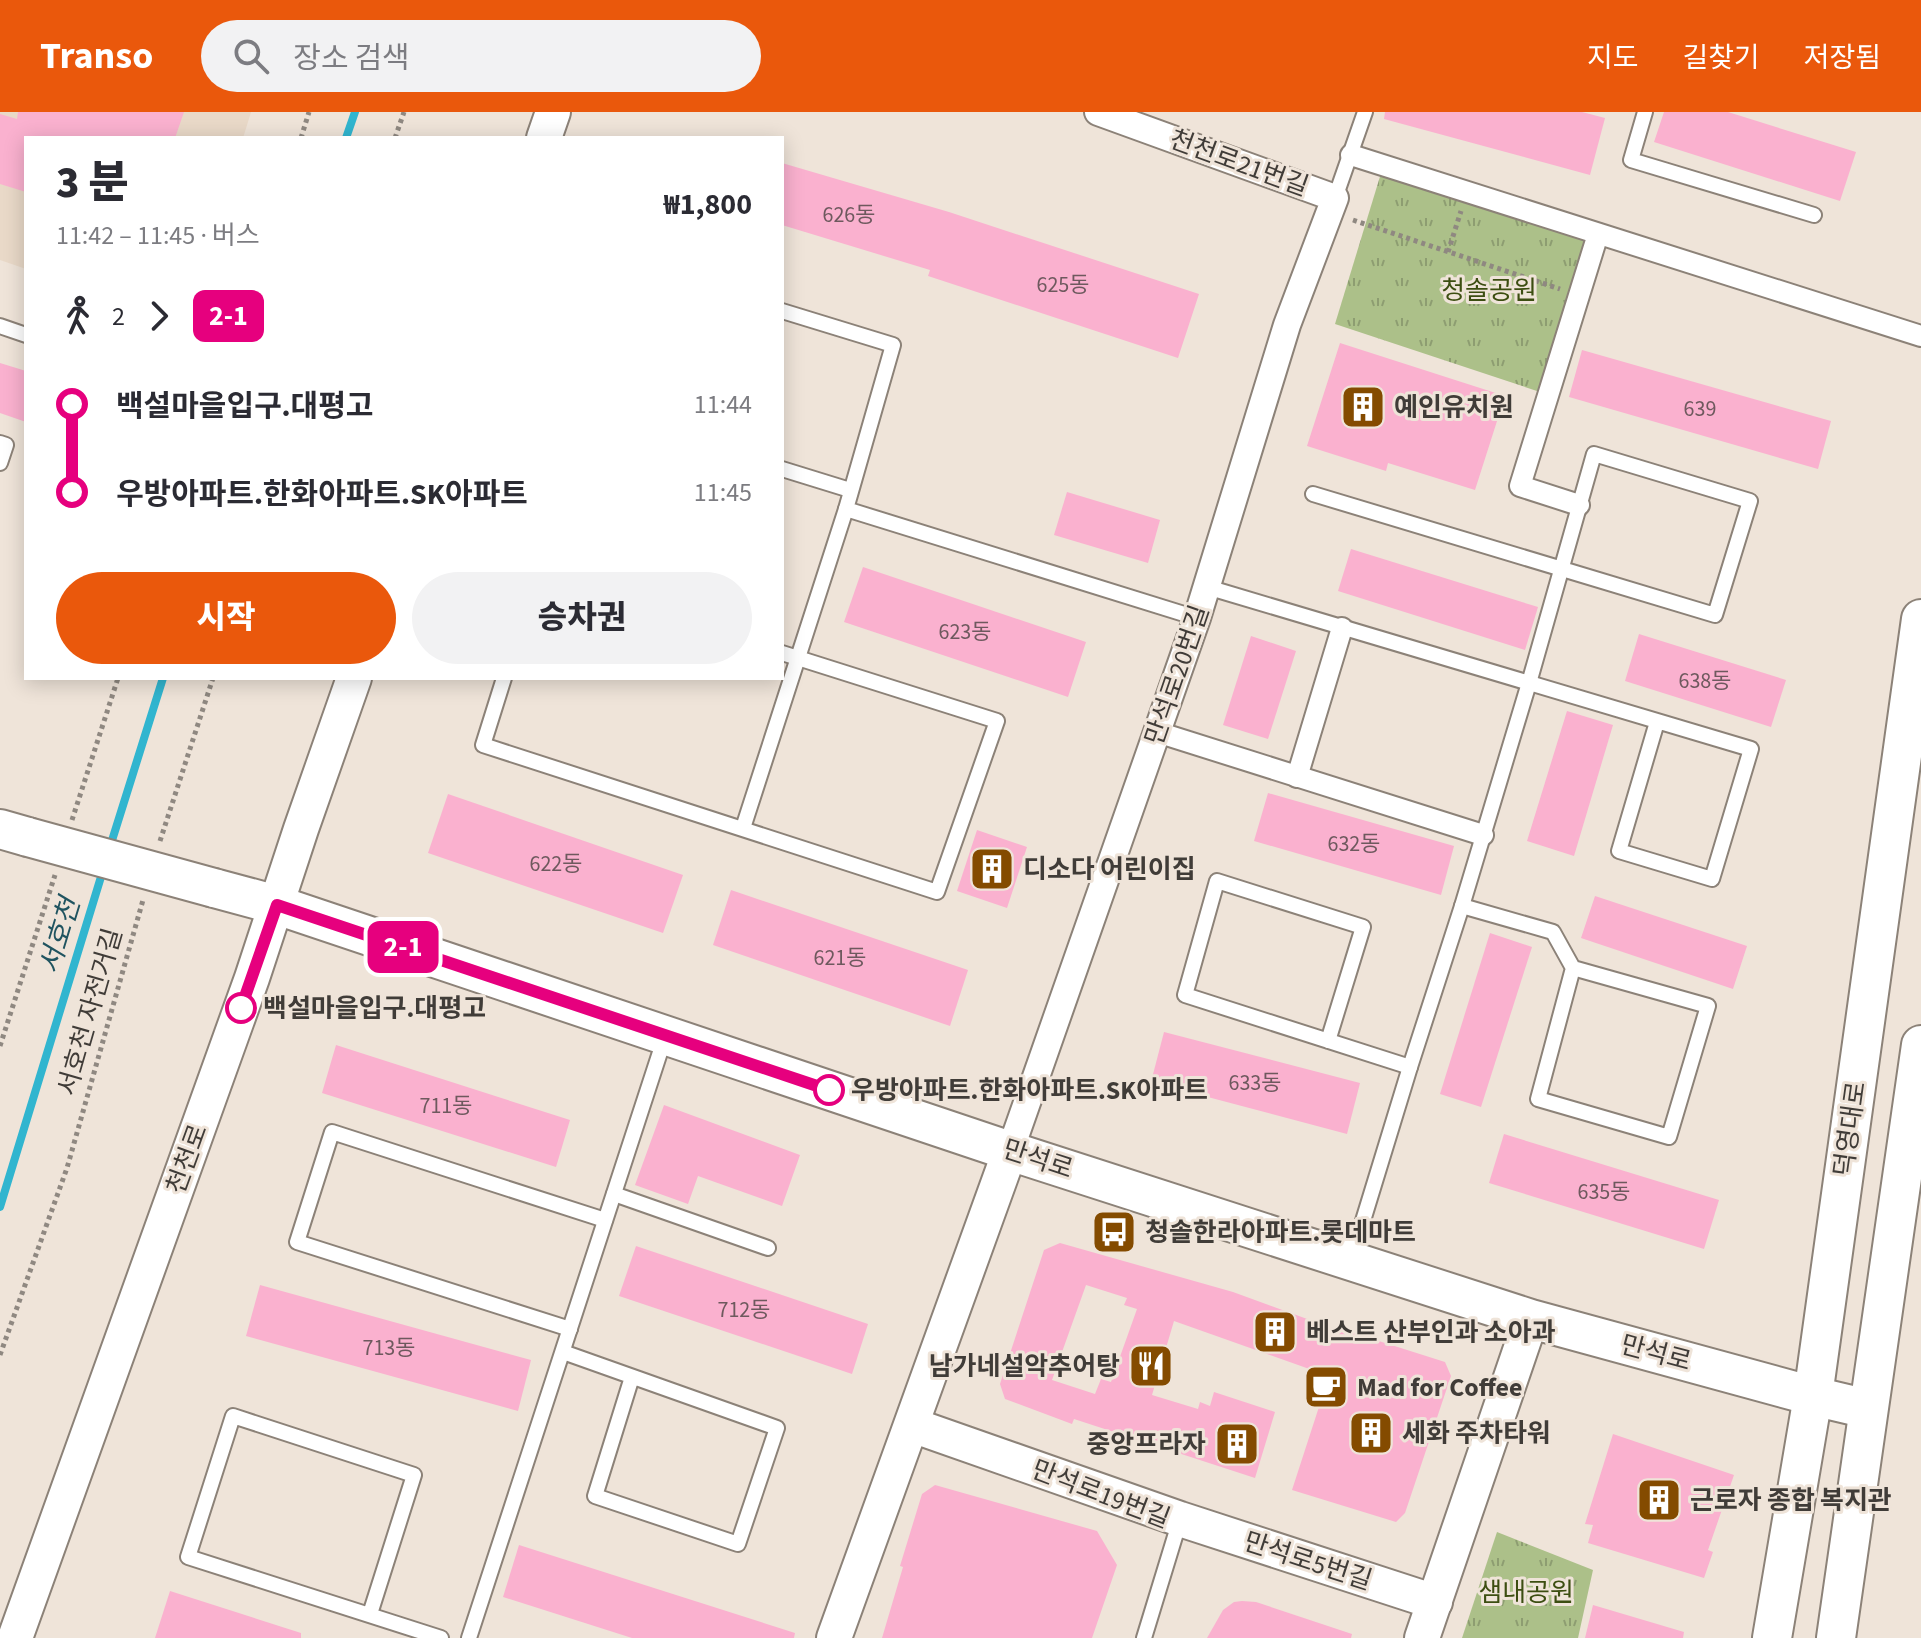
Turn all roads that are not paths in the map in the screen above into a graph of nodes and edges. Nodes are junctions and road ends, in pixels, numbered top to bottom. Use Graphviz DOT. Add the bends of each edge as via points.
graph roads {
  1 [pos="553,112"];
  2 [pos="1098,112"];
  3 [pos="1365,112"];
  4 [pos="1645,112"];
  5 [pos="545,136"];
  6 [pos="1351,155"];
  7 [pos="1332,205"];
  8 [pos="1814,215"];
  9 [pos="1598,234"];
  10 [pos="784,312"];
  11 [pos="0,326"];
  12 [pos="24,334"];
  13 [pos="1921,336"];
  14 [pos="0,443"];
  15 [pos="0,463"];
  16 [pos="784,470"];
  17 [pos="850,490"];
  18 [pos="1313,494"];
  19 [pos="1579,505"];
  20 [pos="846,509"];
  21 [pos="1561,568"];
  22 [pos="1207,587"];
  23 [pos="1197,618"];
  24 [pos="1921,619"];
  25 [pos="1342,628"];
  26 [pos="784,654"];
  27 [pos="797,658"];
  28 [pos="353,680"];
  29 [pos="503,680"];
  30 [pos="1529,683"];
  31 [pos="1657,722"];
  32 [pos="1157,732"];
  33 [pos="1297,777"];
  34 [pos="743,828"];
  35 [pos="14,833"];
  36 [pos="1483,835"];
  37 [pos="277,905"];
  38 [pos="1462,906"];
  39 [pos="1573,968"];
  40 [pos="666,1035"];
  41 [pos="1328,1041"];
  42 [pos="1921,1045"];
  43 [pos="1410,1067"];
  44 [pos="1010,1151"];
  45 [pos="614,1194"];
  46 [pos="605,1220"];
  47 [pos="768,1248"];
  48 [pos="1351,1260"];
  49 [pos="1531,1319"];
  50 [pos="570,1329"];
  51 [pos="563,1352"];
  52 [pos="632,1377"];
  53 [pos="1813,1396"];
  54 [pos="1868,1409"];
  55 [pos="912,1425"];
  56 [pos="1180,1519"];
  57 [pos="1435,1602"];
  58 [pos="370,1614"];
  59 [pos="15,1638"];
  60 [pos="441,1638"];
  61 [pos="469,1638"];
  62 [pos="834,1638"];
  63 [pos="1144,1638"];
  64 [pos="1422,1638"];
  65 [pos="1772,1638"];
  66 [pos="1836,1638"];
  1 -- 5 [label="street"];
  2 -- 7 [label="street, 천천로21번길"];
  3 -- 6 [label="lane"];
  4 -- 8 [label="lane" via="1631,160"];
  6 -- 7 [label="lane"];
  6 -- 9 [label="street"];
  7 -- 22 [label="street, 만석로20번길" via="1287,325"];
  9 -- 13 [label="street"];
  9 -- 19 [label="street" via="1520,486"];
  10 -- 17 [label="lane" via="893,345"];
  11 -- 12 [label="lane"];
  14 -- 15 [label="lane" via="6,445"];
  16 -- 17 [label="lane"];
  17 -- 20 [label="lane"];
  18 -- 21 [label="lane"];
  19 -- 21 [label="lane"];
  19 -- 21 [label="lane" via="1594,454 1750,501 1715,615"];
  20 -- 23 [label="lane"];
  20 -- 27 [label="lane"];
  21 -- 30 [label="lane"];
  22 -- 23 [label="street, 만석로20번길"];
  22 -- 25 [label="lane"];
  23 -- 32 [label="street, 만석로20번길"];
  24 -- 53 [label="main road, 덕영대로"];
  25 -- 30 [label="lane"];
  25 -- 33 [label="street"];
  26 -- 27 [label="lane"];
  27 -- 34 [label="lane"];
  27 -- 34 [label="lane" via="997,721 937,892"];
  28 -- 37 [label="street, 천천로"];
  29 -- 34 [label="lane" via="483,745"];
  30 -- 31 [label="lane"];
  30 -- 36 [label="lane"];
  31 -- 31 [label="lane" via="1751,749 1712,879 1619,851"];
  32 -- 33 [label="street"];
  32 -- 44 [label="street, 만석로20번길"];
  33 -- 36 [label="street"];
  35 -- 37 [label="main road, 만석로, bridge"];
  36 -- 38 [label="lane"];
  37 -- 40 [label="main road, 만석로"];
  37 -- 59 [label="street, 천천로"];
  38 -- 39 [label="lane" via="1553,932"];
  38 -- 43 [label="lane"];
  39 -- 39 [label="lane" via="1708,1006 1669,1137 1538,1099"];
  40 -- 44 [label="main road, 만석로"];
  40 -- 45 [label="lane"];
  41 -- 41 [label="lane" via="1185,995 1217,881 1363,927"];
  41 -- 43 [label="lane"];
  42 -- 54 [label="main road"];
  43 -- 48 [label="lane"];
  44 -- 48 [label="main road, 만석로"];
  44 -- 55 [label="street"];
  45 -- 46 [label="lane"];
  45 -- 47 [label="lane"];
  46 -- 50 [label="lane"];
  46 -- 50 [label="lane" via="332,1132 297,1242"];
  48 -- 49 [label="main road, 만석로"];
  49 -- 53 [label="main road, 만석로"];
  49 -- 57 [label="street"];
  50 -- 51 [label="lane"];
  51 -- 52 [label="lane"];
  51 -- 61 [label="lane"];
  52 -- 52 [label="lane" via="777,1428 738,1544 595,1496"];
  53 -- 54 [label="main road, 만석로"];
  53 -- 65 [label="main road, 덕영대로"];
  54 -- 66 [label="main road"];
  55 -- 56 [label="street, 만석로19번길"];
  55 -- 62 [label="street"];
  56 -- 57 [label="street, 만석로5번길"];
  56 -- 63 [label="lane, 만석로19번길"];
  57 -- 64 [label="street"];
  58 -- 58 [label="lane" via="188,1557 233,1416 414,1475"];
  58 -- 60 [label="lane"];
}
